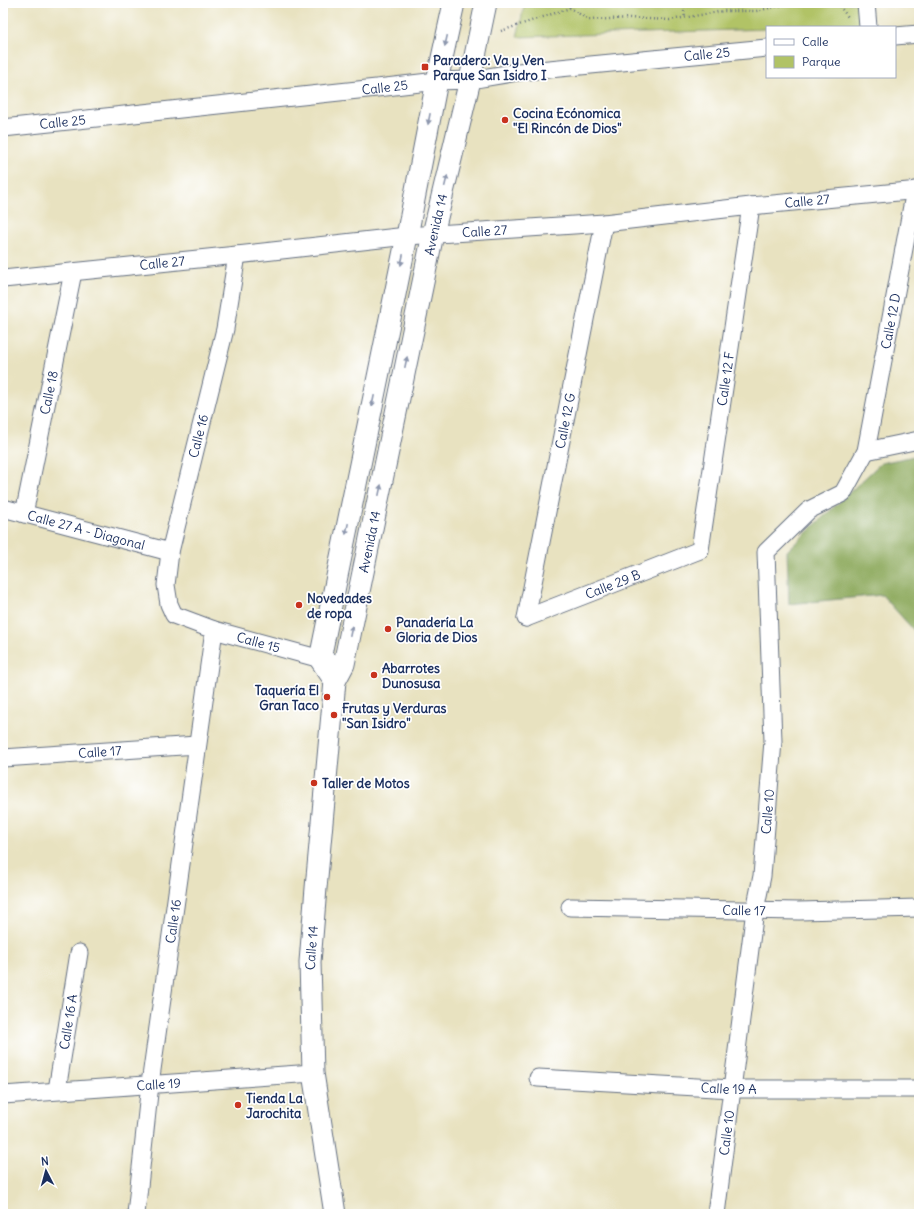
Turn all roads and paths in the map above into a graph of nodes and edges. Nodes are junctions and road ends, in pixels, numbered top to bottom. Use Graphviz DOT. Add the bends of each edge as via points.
graph roads {
  1 [pos="454,3"];
  2 [pos="486,3"];
  3 [pos="568,3"];
  4 [pos="683,3"];
  5 [pos="793,3"];
  6 [pos="866,3"];
  7 [pos="570,8"];
  8 [pos="685,18"];
  9 [pos="868,26"];
  10 [pos="919,34"];
  11 [pos="896,36"];
  12 [pos="478,40"];
  13 [pos="766,48"];
  14 [pos="470,80"];
  15 [pos="437,81"];
  16 [pos="3,128"];
  17 [pos="917,190"];
  18 [pos="751,206"];
  19 [pos="604,223"];
  20 [pos="433,234"];
  21 [pos="407,236"];
  22 [pos="237,255"];
  23 [pos="72,272"];
  24 [pos="3,279"];
  25 [pos="919,440"];
  26 [pos="866,451"];
  27 [pos="3,508"];
  28 [pos="24,514"];
  29 [pos="700,550"];
  30 [pos="170,552"];
  31 [pos="174,615"];
  32 [pos="526,618"];
  33 [pos="214,630"];
  34 [pos="320,659"];
  35 [pos="339,673"];
  36 [pos="197,745"];
  37 [pos="3,758"];
  38 [pos="570,907"];
  39 [pos="919,908"];
  40 [pos="755,910"];
  41 [pos="78,953"];
  42 [pos="313,1073"];
  43 [pos="538,1078"];
  44 [pos="150,1084"];
  45 [pos="732,1089"];
  46 [pos="919,1089"];
  47 [pos="57,1090"];
  48 [pos="3,1094"];
  49 [pos="136,1214"];
  50 [pos="335,1214"];
  51 [pos="716,1214"];
  1 -- 15 [label="street, Avenida 14, one-way"];
  2 -- 12 [label="street, Avenida 14"];
  3 -- 7 [label="path"];
  4 -- 8 [label="path"];
  5 -- 8 [label="path" via="756,11 724,11"];
  6 -- 9 [label="street"];
  7 -- 8 [label="path" via="588,20"];
  7 -- 12 [label="path"];
  10 -- 11 [label="street"];
  12 -- 14 [label="street, Avenida 14"];
  13 -- 14 [label="street, Calle 25" via="518,72"];
  14 -- 15 [label="street, Calle 25"];
  20 -- 14 [label="street, Avenida 14, one-way"];
  15 -- 16 [label="street, Calle 25"];
  15 -- 21 [label="street, Avenida 14, one-way"];
  17 -- 18 [label="street, Calle 27"];
  17 -- 26 [label="street, Calle 12 D"];
  18 -- 19 [label="street, Calle 27"];
  18 -- 29 [label="street, Calle 12 F"];
  19 -- 20 [label="street, Calle 27"];
  19 -- 32 [label="street, Calle 12 G"];
  20 -- 21 [label="street, Calle 27"];
  35 -- 20 [label="street, Avenida 14, one-way"];
  21 -- 22 [label="street, Calle 27"];
  21 -- 34 [label="street, Avenida 14, one-way"];
  22 -- 23 [label="street, Calle 27"];
  22 -- 30 [label="street, Calle 16" via="225,329"];
  23 -- 24 [label="street, Calle 27"];
  23 -- 28 [label="street, Calle 18"];
  25 -- 26 [label="street"];
  26 -- 40 [label="street, Calle 10" via="843,493 809,510 766,552 773,741 762,876"];
  27 -- 28 [label="street, Calle 27 A - Diagonal"];
  28 -- 30 [label="street, Calle 27 A - Diagonal"];
  29 -- 32 [label="street, Calle 29 B"];
  30 -- 31 [label="street, Calle 16" via="166,585"];
  31 -- 33 [label="street, Calle 15"];
  33 -- 34 [label="street, Calle 15"];
  33 -- 36 [label="street, Calle 16"];
  34 -- 35 [label="street"];
  35 -- 42 [label="street, Calle 14" via="310,962"];
  36 -- 37 [label="street, Calle 17"];
  36 -- 44 [label="street, Calle 16"];
  38 -- 40 [label="street, Calle 17"];
  39 -- 40 [label="street, Calle 17"];
  40 -- 45 [label="street, Calle 10"];
  41 -- 47 [label="street, Calle 16 A"];
  42 -- 44 [label="street, Calle 19"];
  42 -- 50 [label="street, Calle 14"];
  43 -- 45 [label="street, Calle 19 A"];
  44 -- 47 [label="street, Calle 19"];
  44 -- 49 [label="street, Calle 16"];
  45 -- 46 [label="street, Calle 19 A"];
  45 -- 51 [label="street, Calle 10"];
  47 -- 48 [label="street, Calle 19"];
}
